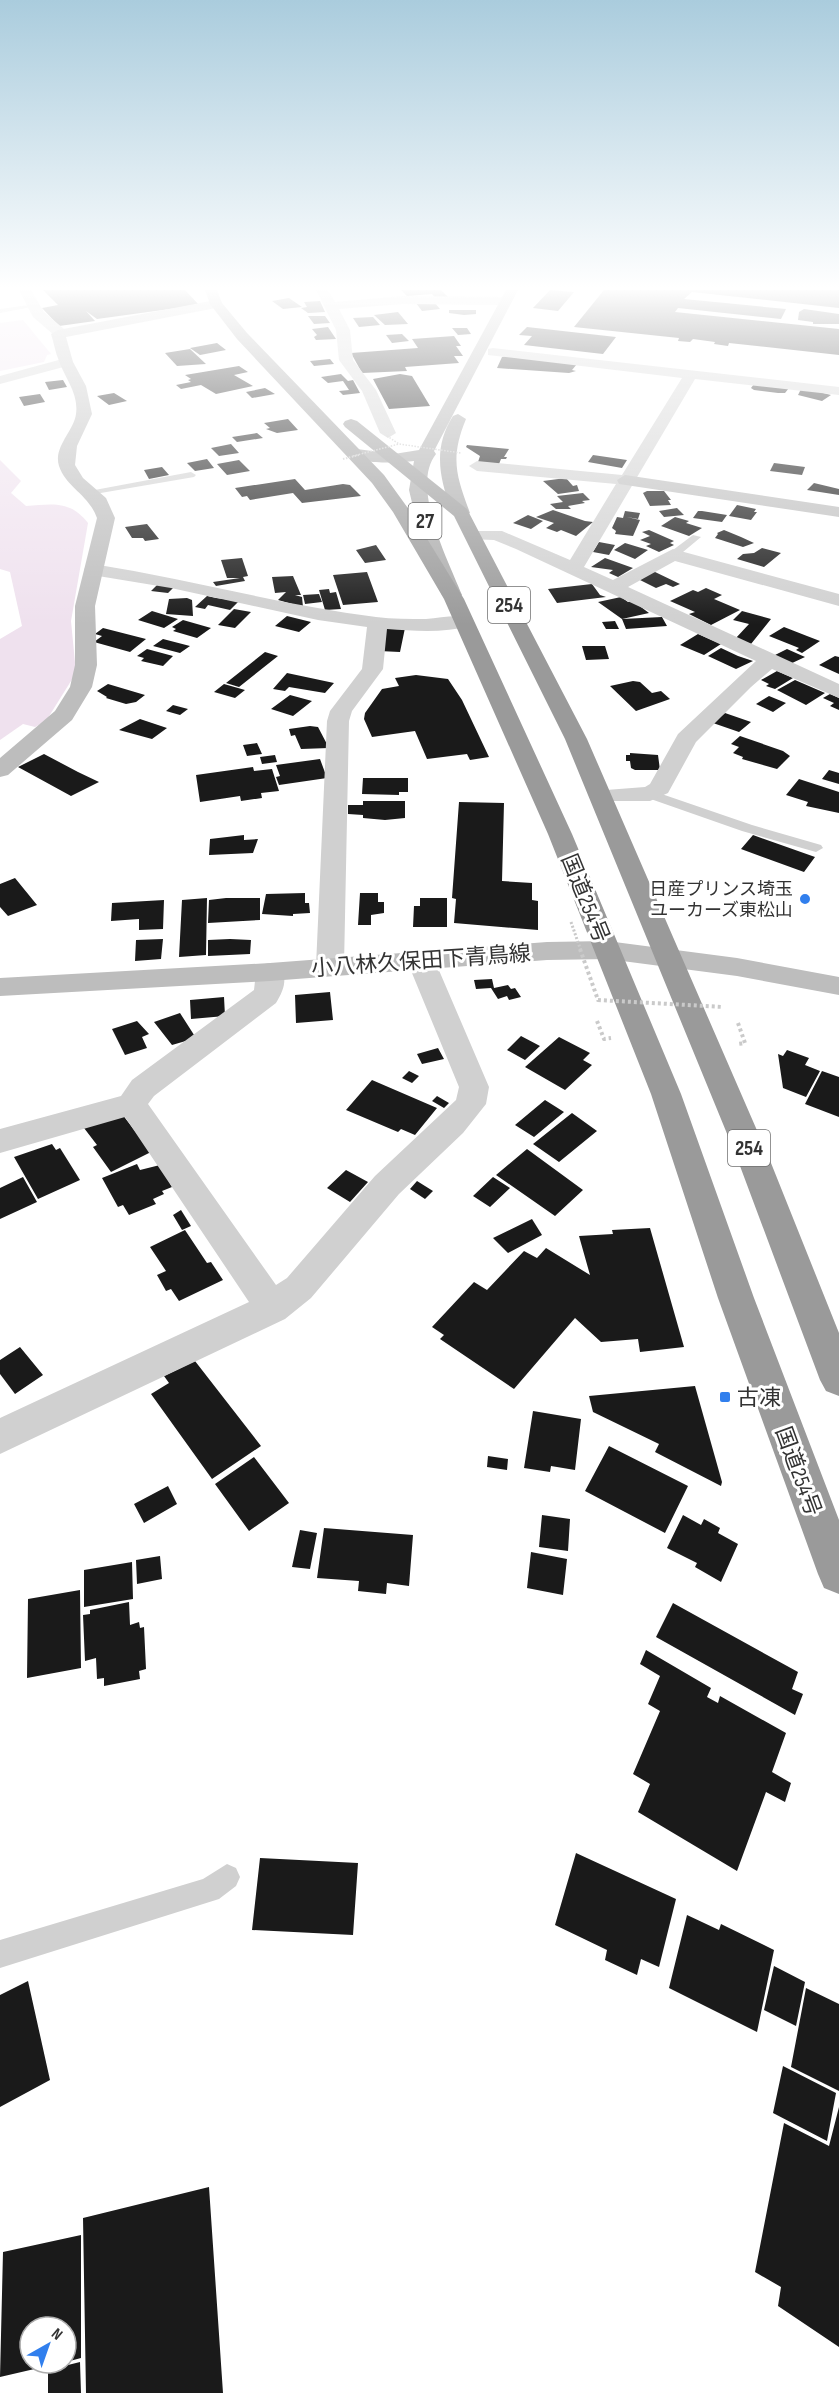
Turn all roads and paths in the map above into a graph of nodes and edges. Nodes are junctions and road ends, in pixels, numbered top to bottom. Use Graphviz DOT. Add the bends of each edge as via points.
graph roads {
  1 [pos="82,402"];
  2 [pos="301,402"];
  3 [pos="373,402"];
  4 [pos="461,402"];
  5 [pos="465,402"];
  6 [pos="674,402"];
  7 [pos="340,415"];
  8 [pos="384,438"];
  9 [pos="440,448"];
  10 [pos="396,452"];
  11 [pos="350,457"];
  12 [pos="477,466"];
  13 [pos="191,475"];
  14 [pos="417,477"];
  15 [pos="625,480"];
  16 [pos="89,492"];
  17 [pos="839,512"];
  18 [pos="461,513"];
  19 [pos="473,535"];
  20 [pos="696,537"];
  21 [pos="673,555"];
  22 [pos="574,568"];
  23 [pos="93,570"];
  24 [pos="614,587"];
  25 [pos="454,599"];
  26 [pos="839,600"];
  27 [pos="464,622"];
  28 [pos="378,623"];
  29 [pos="769,661"];
  30 [pos="839,692"];
  31 [pos="0,770"];
  32 [pos="650,794"];
  33 [pos="601,796"];
  34 [pos="816,848"];
  35 [pos="570,922"];
  36 [pos="608,950"];
  37 [pos="667,957"];
  38 [pos="421,961"];
  39 [pos="330,966"];
  40 [pos="270,972"];
  41 [pos="839,986"];
  42 [pos="0,987"];
  43 [pos="723,1007"];
  44 [pos="597,1021"];
  45 [pos="738,1023"];
  46 [pos="612,1038"];
  47 [pos="738,1044"];
  48 [pos="132,1104"];
  49 [pos="0,1141"];
  50 [pos="272,1308"];
  51 [pos="839,1380"];
  52 [pos="0,1437"];
  53 [pos="839,1574"];
  54 [pos="227,1877"];
  55 [pos="0,1954"];
  1 -- 16 [label="street" via="84,414 69,446 67,465"];
  2 -- 11 [label="highway, 国道254号 / 254"];
  3 -- 8 [label="street"];
  4 -- 9 [label="main road, 27"];
  5 -- 9 [label="main road, 27"];
  6 -- 15 [label="street"];
  7 -- 8 [label="highway, 254"];
  8 -- 9 [label="main road" via="400,450"];
  8 -- 10 [label="highway, 254"];
  8 -- 10 [label="path, bridge"];
  9 -- 10 [label="main road"];
  9 -- 10 [label="path, bridge"];
  9 -- 14 [label="main road, 27"];
  9 -- 18 [label="main road, 27"];
  10 -- 11 [label="main road"];
  10 -- 11 [label="path, bridge"];
  10 -- 14 [label="highway, 254"];
  11 -- 25 [label="highway, 国道254号 / 254" via="401,511"];
  12 -- 15 [label="street"];
  13 -- 16 [label="lane"];
  14 -- 18 [label="highway, 254"];
  14 -- 25 [label="main road, 27" via="428,532"];
  15 -- 17 [label="street"];
  15 -- 22 [label="street"];
  16 -- 23 [label="street" via="100,502 106,518"];
  18 -- 19 [label="highway, 254"];
  19 -- 22 [label="street" via="504,537"];
  19 -- 33 [label="highway, 254" via="554,692"];
  20 -- 21 [label="lane"];
  21 -- 24 [label="street"];
  21 -- 26 [label="street"];
  22 -- 24 [label="street"];
  23 -- 28 [label="street"];
  23 -- 31 [label="street" via="85,606 86,665 81,687 64,714"];
  24 -- 29 [label="street"];
  25 -- 27 [label="highway, 国道254号 / 254"];
  27 -- 28 [label="street"];
  27 -- 36 [label="highway, 国道254号 / 254"];
  28 -- 39 [label="street" via="372,669 338,721"];
  29 -- 30 [label="street"];
  29 -- 32 [label="street" via="686,739 666,780"];
  32 -- 33 [label="street"];
  32 -- 34 [label="lane"];
  33 -- 37 [label="highway, 254"];
  35 -- 43 [label="path, bridge" via="598,1000"];
  36 -- 37 [label="street, 小八林久保田下青鳥線"];
  36 -- 38 [label="street, 小八林久保田下青鳥線"];
  36 -- 53 [label="highway, 国道254号 / 254" via="666,1094 748,1332"];
  37 -- 41 [label="street, 小八林久保田下青鳥線"];
  37 -- 51 [label="highway, 254" via="753,1158"];
  38 -- 39 [label="street, 小八林久保田下青鳥線"];
  38 -- 50 [label="street" via="474,1087 471,1104 387,1185 299,1288"];
  39 -- 40 [label="street, 小八林久保田下青鳥線"];
  40 -- 42 [label="street, 小八林久保田下青鳥線"];
  40 -- 48 [label="street" via="272,985 266,996 143,1088"];
  44 -- 46 [label="path" via="604,1039"];
  45 -- 47 [label="path" via="745,1043"];
  48 -- 49 [label="street"];
  48 -- 50 [label="street"];
  50 -- 52 [label="street"];
  54 -- 55 [label="lane" via="210,1890"];
}
